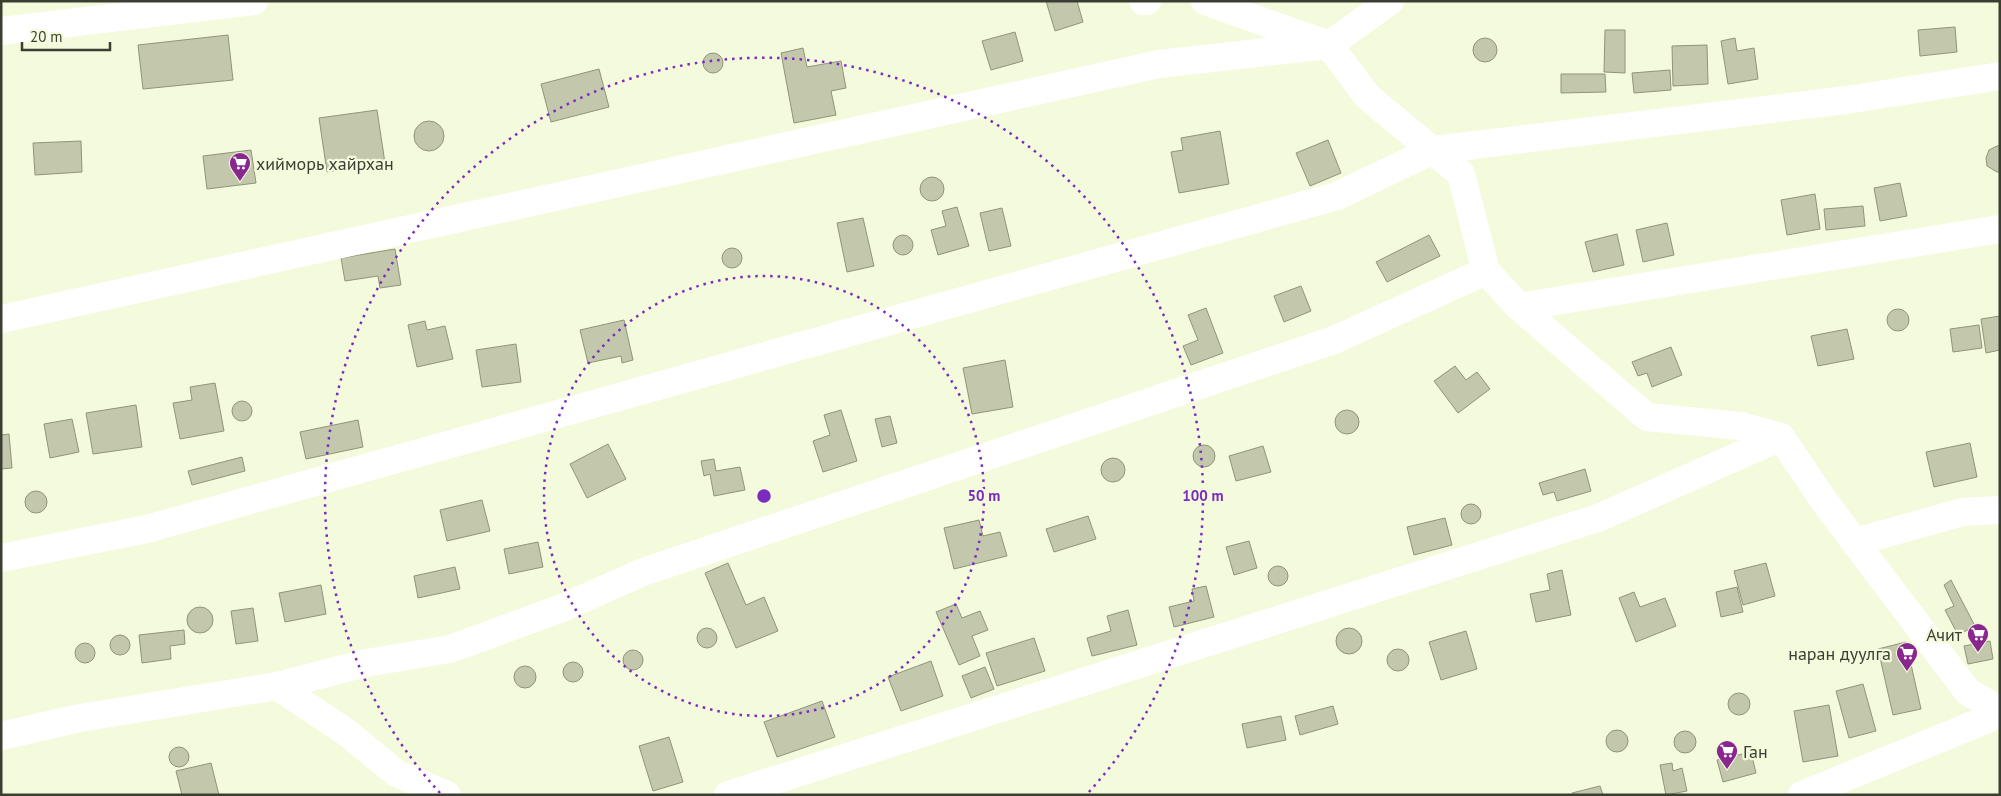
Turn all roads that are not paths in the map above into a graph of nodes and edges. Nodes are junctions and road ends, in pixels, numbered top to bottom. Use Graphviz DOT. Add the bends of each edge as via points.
graph roads {
  1 [pos="254,1"];
  2 [pos="1143,1"];
  3 [pos="1147,1"];
  4 [pos="1205,1"];
  5 [pos="1390,1"];
  6 [pos="1,31"];
  7 [pos="1329,45"];
  8 [pos="2000,76"];
  9 [pos="1433,150"];
  10 [pos="2000,229"];
  11 [pos="1486,271"];
  12 [pos="1519,307"];
  13 [pos="1,319"];
  14 [pos="1781,437"];
  15 [pos="2000,510"];
  16 [pos="1855,542"];
  17 [pos="1,558"];
  18 [pos="277,686"];
  19 [pos="2000,710"];
  20 [pos="2000,714"];
  21 [pos="1,736"];
  22 [pos="447,795"];
  23 [pos="728,795"];
  24 [pos="1802,795"];
  1 -- 6 [label="street"];
  2 -- 3 [label="street"];
  4 -- 7 [label="street"];
  5 -- 7 [label="street"];
  7 -- 9 [label="street" via="1368,97"];
  7 -- 13 [label="street" via="1159,64"];
  8 -- 9 [label="street" via="1846,100"];
  9 -- 11 [label="street" via="1462,174"];
  9 -- 17 [label="street" via="1328,199 146,529"];
  10 -- 12 [label="street"];
  11 -- 12 [label="street"];
  11 -- 18 [label="street" via="1334,340 642,572 562,608 450,649 366,662"];
  12 -- 14 [label="street" via="1647,417 1741,426"];
  14 -- 16 [label="street"];
  14 -- 23 [label="street" via="1598,518"];
  15 -- 16 [label="street" via="1964,512"];
  16 -- 19 [label="street" via="1968,692"];
  18 -- 21 [label="street" via="80,718"];
  18 -- 22 [label="street" via="346,732 396,773"];
  20 -- 24 [label="street"];
}
